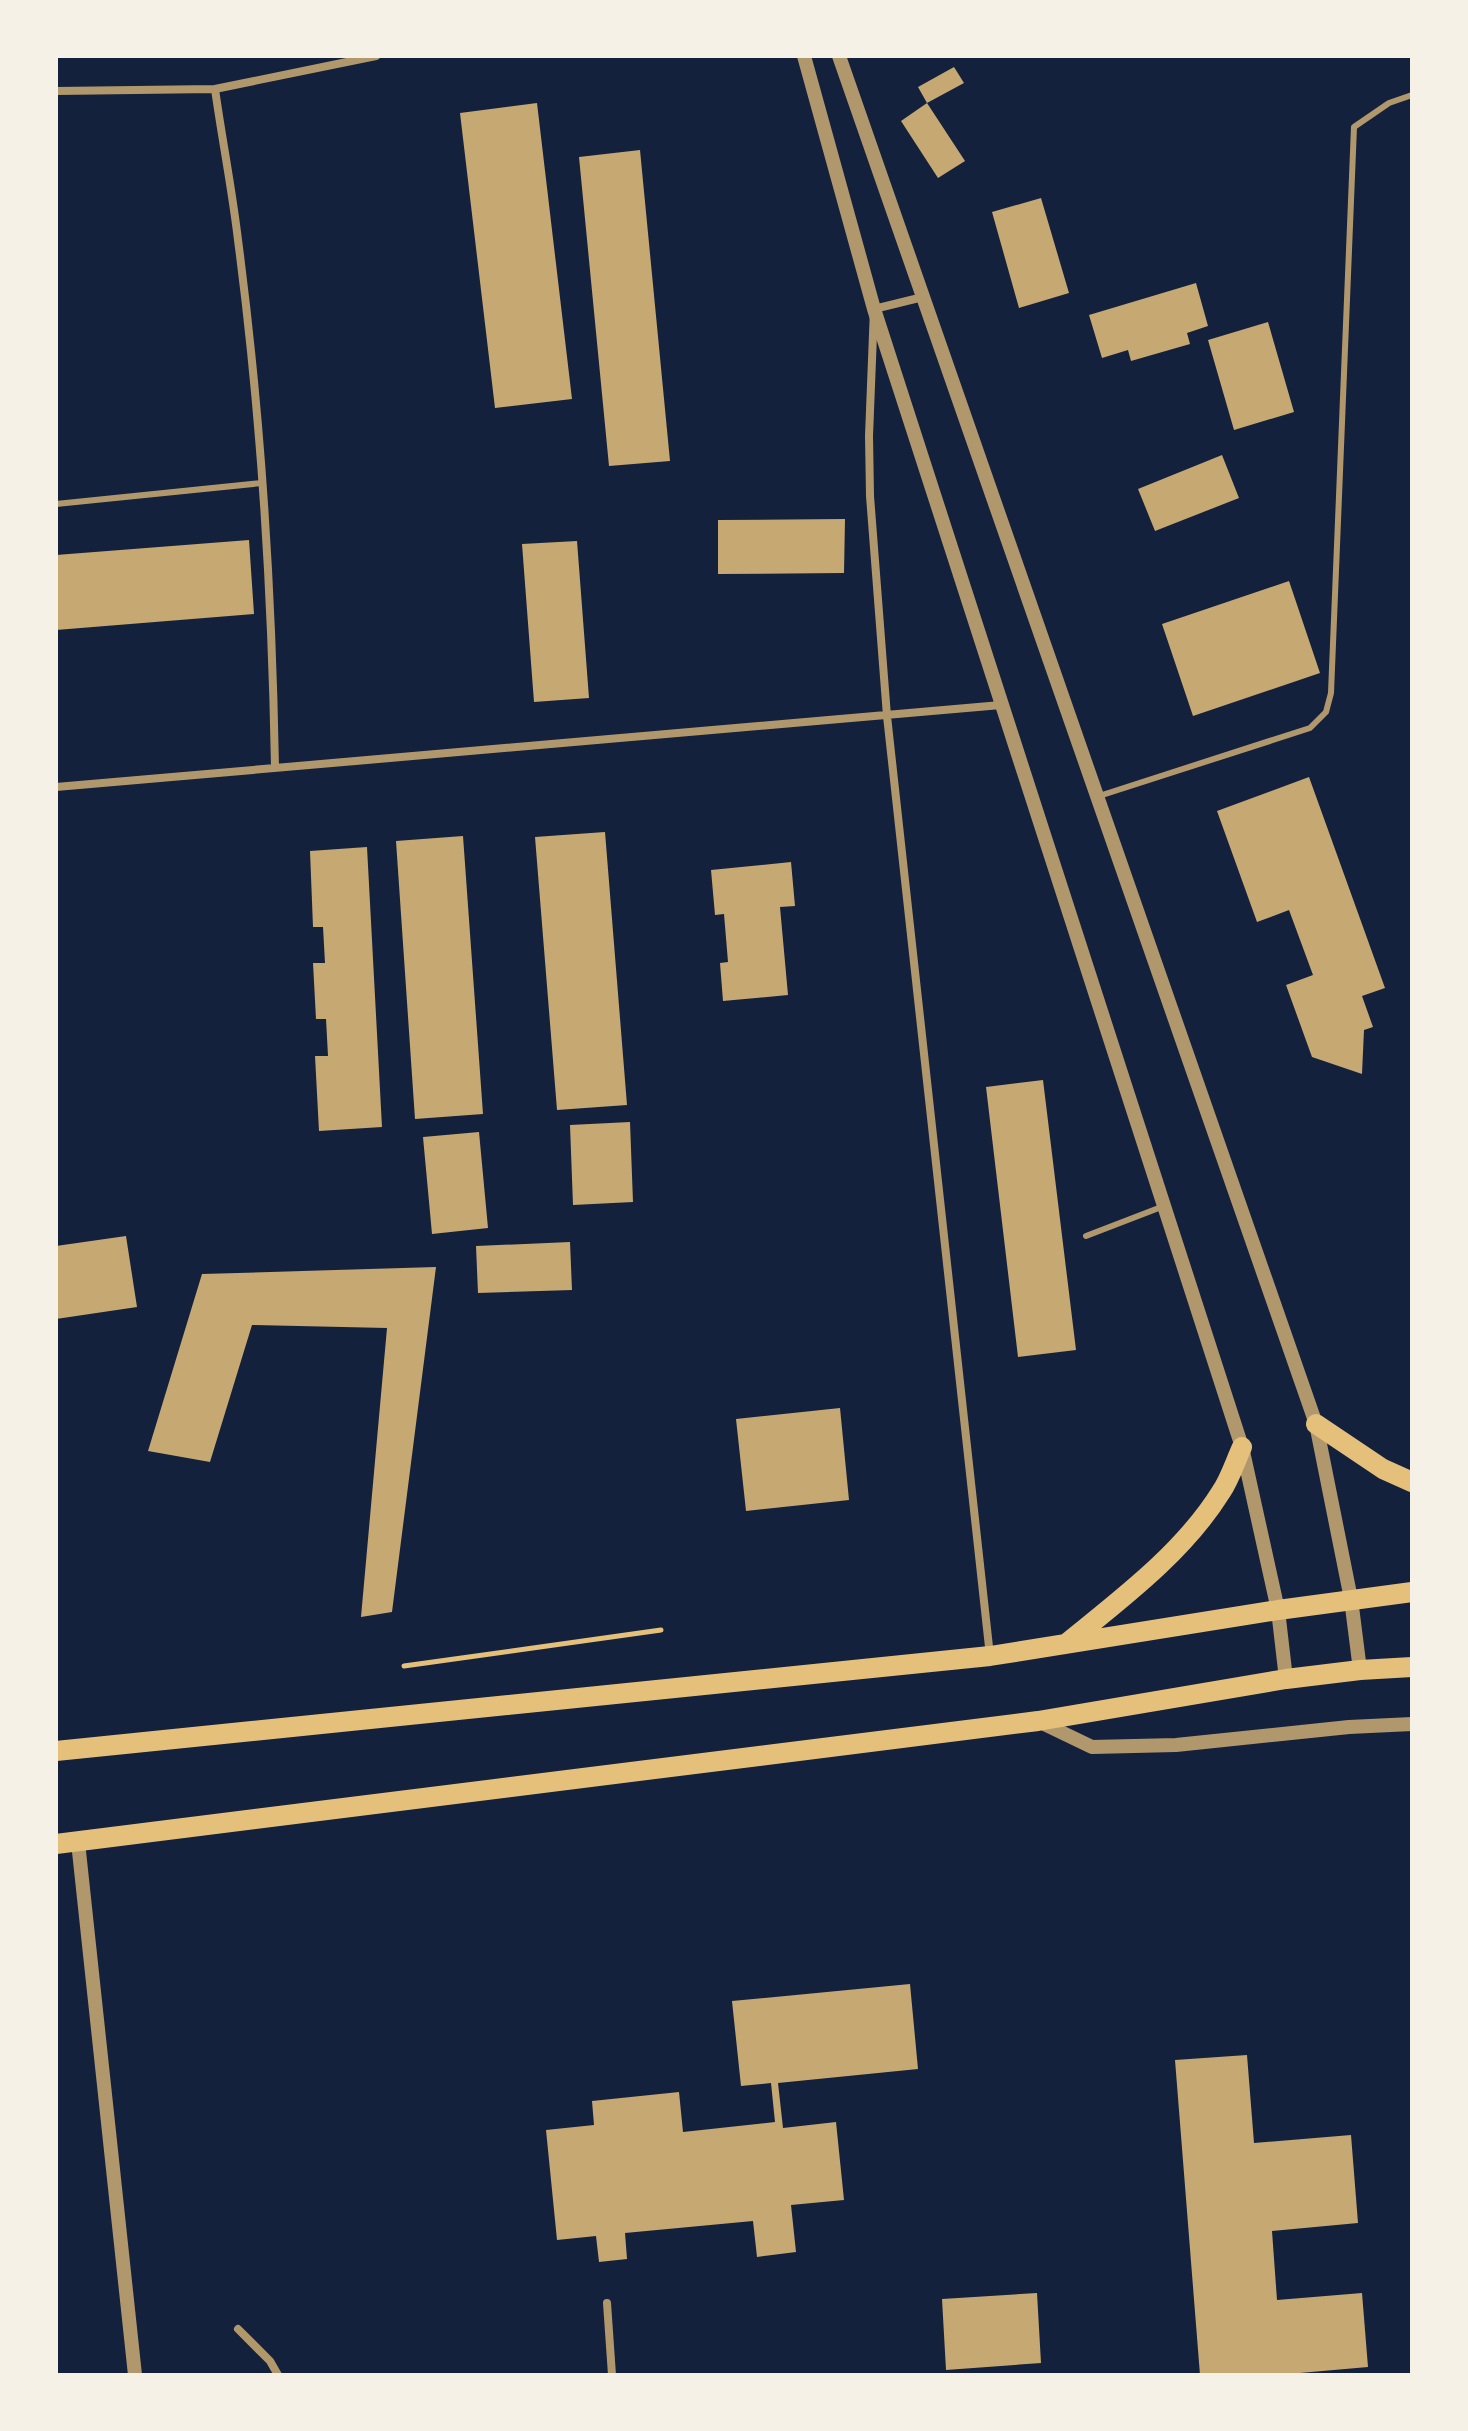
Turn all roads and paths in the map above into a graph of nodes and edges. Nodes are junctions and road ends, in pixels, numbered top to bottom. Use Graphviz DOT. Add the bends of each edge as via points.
graph roads {
  1 [pos="376,56"];
  2 [pos="804,56"];
  3 [pos="839,56"];
  4 [pos="215,89"];
  5 [pos="56,91"];
  6 [pos="1412,95"];
  7 [pos="923,297"];
  8 [pos="874,309"];
  9 [pos="262,483"];
  10 [pos="56,504"];
  11 [pos="1001,705"];
  12 [pos="887,716"];
  13 [pos="275,768"];
  14 [pos="56,787"];
  15 [pos="1096,797"];
  16 [pos="1164,1206"];
  17 [pos="1086,1236"];
  18 [pos="1316,1424"];
  19 [pos="1242,1447"];
  20 [pos="1412,1482"];
  21 [pos="1412,1592"];
  22 [pos="1351,1599"];
  23 [pos="1278,1610"];
  24 [pos="661,1630"];
  25 [pos="1064,1646"];
  26 [pos="990,1656"];
  27 [pos="404,1666"];
  28 [pos="1412,1667"];
  29 [pos="1360,1670"];
  30 [pos="1286,1679"];
  31 [pos="1038,1721"];
  32 [pos="1412,1724"];
  33 [pos="56,1751"];
  34 [pos="78,1842"];
  35 [pos="56,1844"];
  36 [pos="607,2303"];
  37 [pos="238,2329"];
  38 [pos="135,2375"];
  39 [pos="278,2375"];
  40 [pos="612,2375"];
  1 -- 4 [label="street"];
  2 -- 8 [label="street"];
  3 -- 7 [label="street"];
  4 -- 5 [label="street"];
  4 -- 9 [label="street" via="238,239"];
  6 -- 15 [label="lane" via="1389,103 1354,127 1331,693 1326,712 1310,728"];
  7 -- 8 [label="street"];
  7 -- 15 [label="street"];
  8 -- 11 [label="street"];
  8 -- 12 [label="street" via="870,496"];
  9 -- 10 [label="lane"];
  9 -- 13 [label="street"];
  11 -- 12 [label="street"];
  11 -- 16 [label="street"];
  12 -- 13 [label="street"];
  12 -- 26 [label="street"];
  13 -- 14 [label="street"];
  15 -- 18 [label="street"];
  16 -- 17 [label="lane"];
  16 -- 19 [label="street"];
  18 -- 20 [label="main road"];
  18 -- 22 [label="street"];
  19 -- 23 [label="street"];
  19 -- 25 [label="main road" via="1222,1491 1185,1538"];
  21 -- 22 [label="main road"];
  22 -- 23 [label="main road"];
  22 -- 29 [label="street"];
  23 -- 25 [label="main road"];
  23 -- 30 [label="street"];
  24 -- 27 [label="path"];
  25 -- 26 [label="main road"];
  26 -- 33 [label="main road"];
  28 -- 29 [label="main road"];
  29 -- 30 [label="main road"];
  30 -- 31 [label="main road"];
  31 -- 32 [label="street" via="1092,1747 1176,1745"];
  31 -- 34 [label="main road"];
  34 -- 35 [label="main road"];
  34 -- 38 [label="street"];
  36 -- 40 [label="street"];
  37 -- 39 [label="street"];
}
